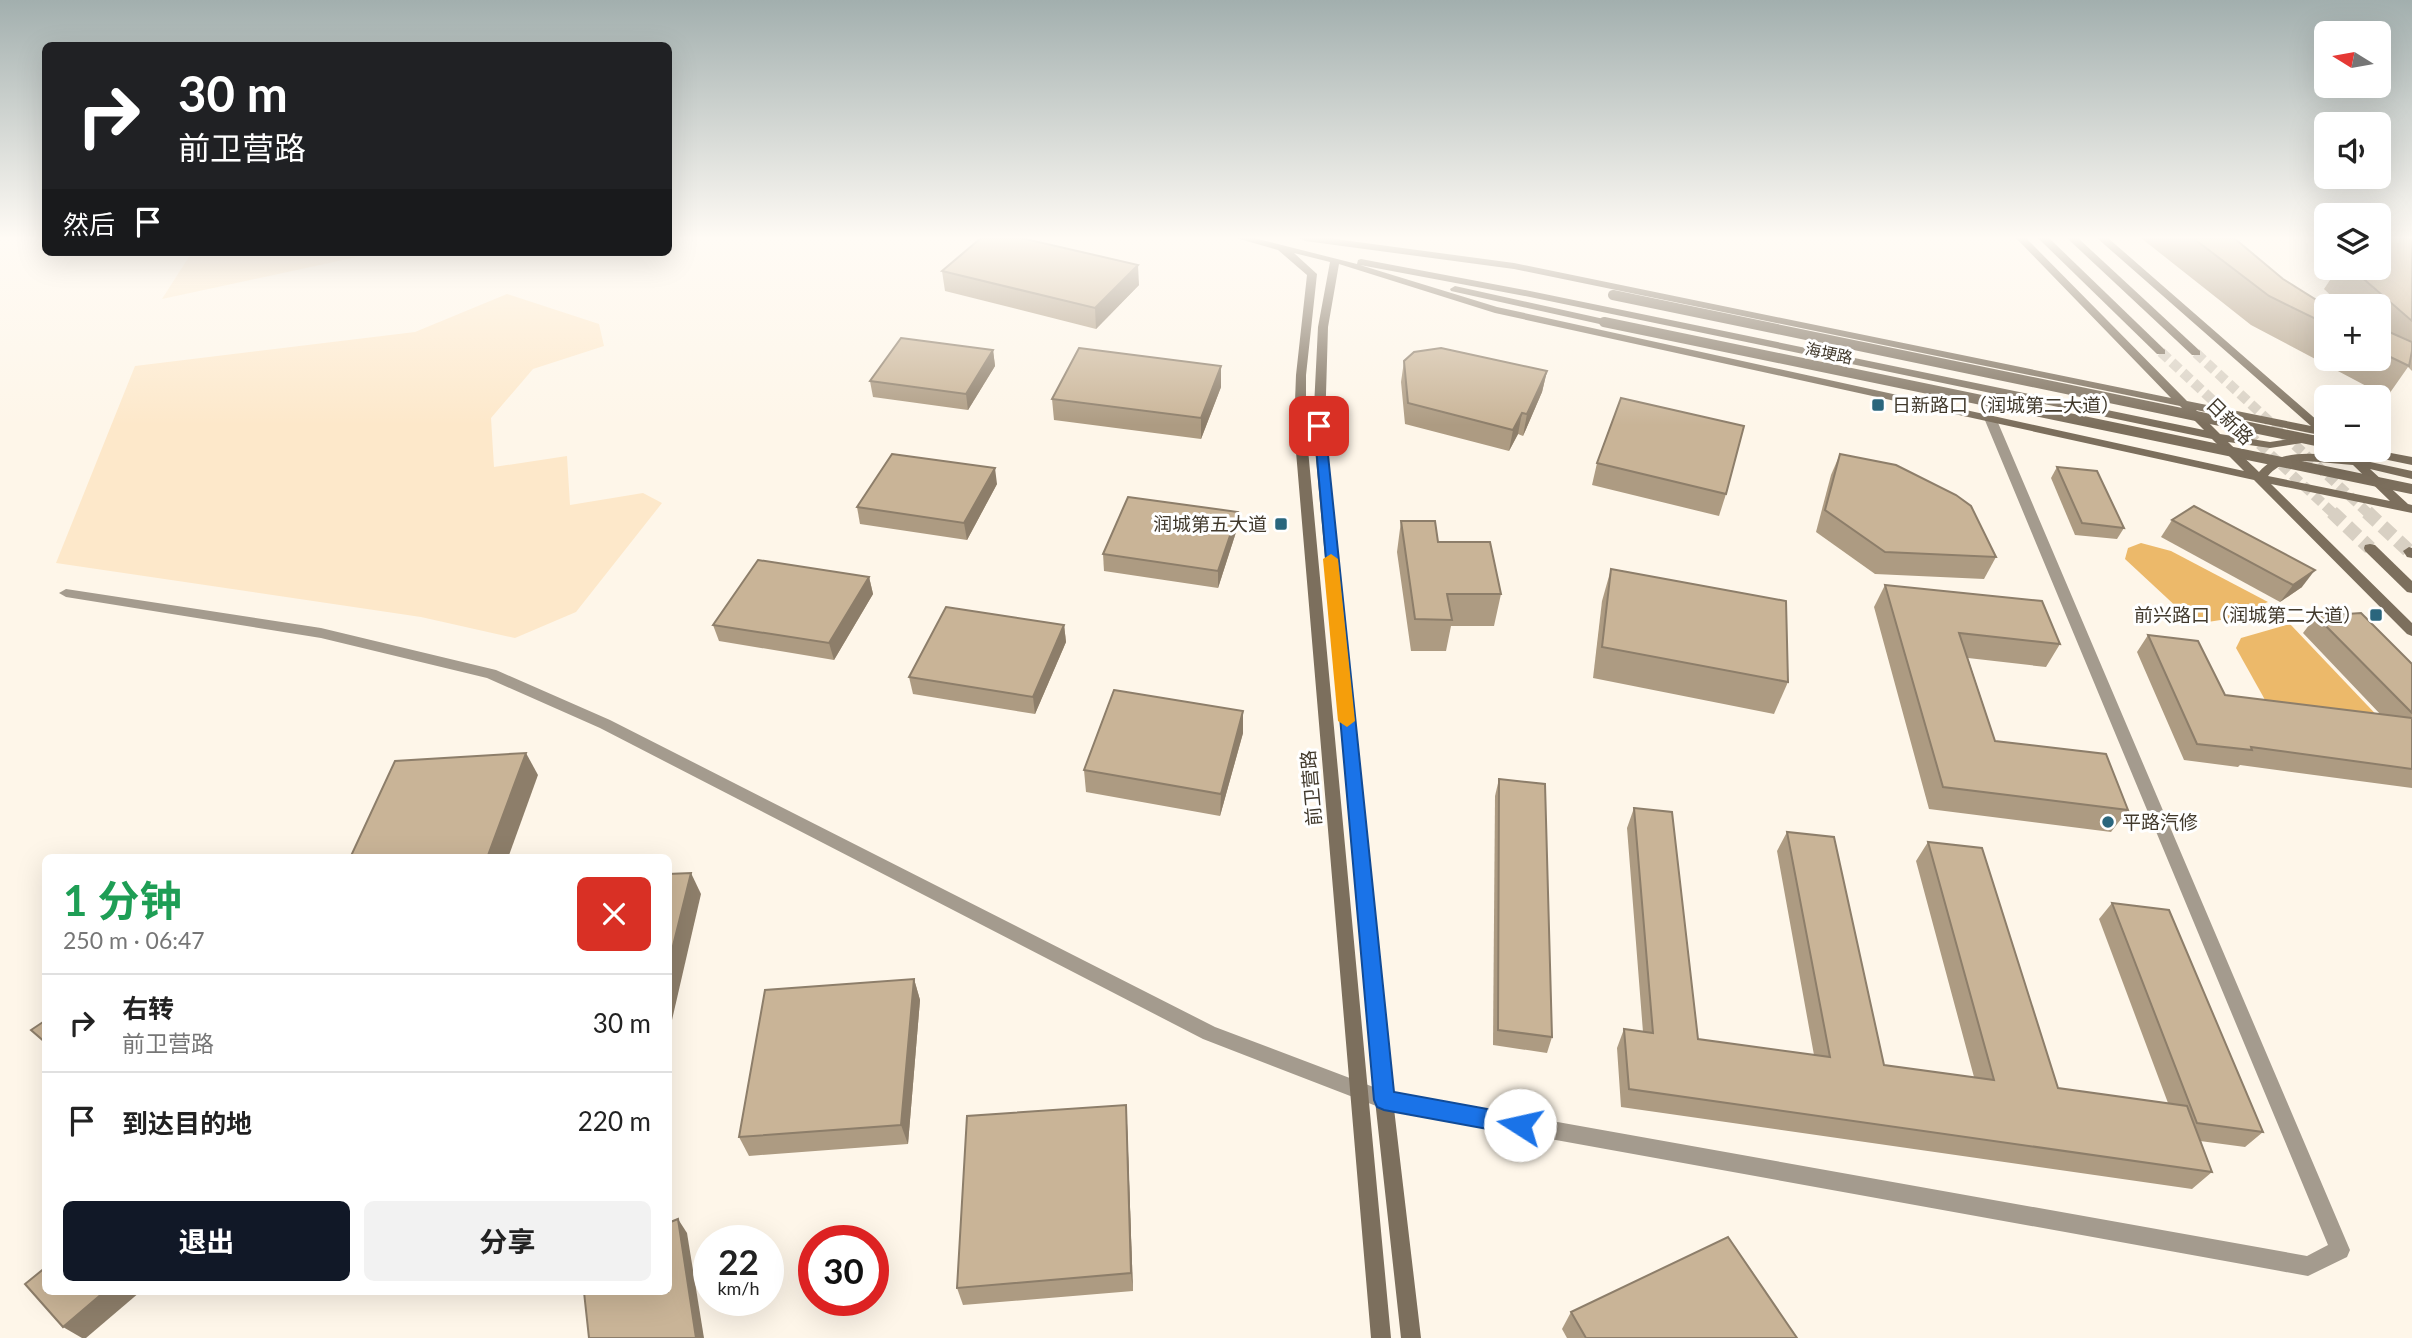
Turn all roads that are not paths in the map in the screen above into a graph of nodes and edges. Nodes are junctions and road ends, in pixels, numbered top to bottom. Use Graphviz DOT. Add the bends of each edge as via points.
graph roads {
  1 [pos="1309,300"];
  2 [pos="1328,300"];
  3 [pos="1464,300"];
  4 [pos="1510,300"];
  5 [pos="1561,300"];
  6 [pos="1639,300"];
  7 [pos="1681,300"];
  8 [pos="2080,300"];
  9 [pos="2108,300"];
  10 [pos="2139,300"];
  11 [pos="2174,300"];
  12 [pos="2161,352"];
  13 [pos="2196,353"];
  14 [pos="2187,405"];
  15 [pos="1990,418"];
  16 [pos="2314,423"];
  17 [pos="2314,431"];
  18 [pos="2219,437"];
  19 [pos="2314,438"];
  20 [pos="2314,441"];
  21 [pos="2391,447"];
  22 [pos="2412,451"];
  23 [pos="2391,457"];
  24 [pos="2412,461"];
  25 [pos="2357,462"];
  26 [pos="2359,464"];
  27 [pos="2412,475"];
  28 [pos="2260,478"];
  29 [pos="2412,489"];
  30 [pos="2410,510"];
  31 [pos="2370,548"];
  32 [pos="2412,589"];
  33 [pos="65,593"];
  34 [pos="2412,631"];
  35 [pos="1359,1092"];
  36 [pos="1384,1100"];
  37 [pos="1381,1338"];
  38 [pos="1411,1338"];
  1 -- 35 [label="main road, 前卫营路" via="1300,428"];
  2 -- 36 [label="main road" via="1319,426"];
  3 -- 15 [label="main road"];
  4 -- 29 [label="main road, 海埂路, bridge"];
  5 -- 18 [label="main road"];
  6 -- 20 [label="main road, 海埂路, bridge"];
  7 -- 14 [label="main road"];
  8 -- 14 [label="main road, 日新路"];
  9 -- 12 [label="main road"];
  10 -- 13 [label="main road"];
  11 -- 16 [label="main road"];
  14 -- 17 [label="main road"];
  14 -- 18 [label="main road, 日新路"];
  15 -- 28 [label="main road"];
  15 -- 36 [label="street" via="2340,1250 2308,1266"];
  18 -- 19 [label="main road" via="2285,444"];
  18 -- 28 [label="main road, 日新路"];
  21 -- 22 [label="main road"];
  23 -- 24 [label="main road"];
  25 -- 26 [label="main road"];
  26 -- 27 [label="main road"];
  26 -- 28 [label="main road" via="2290,458 2269,466"];
  26 -- 30 [label="main road"];
  28 -- 30 [label="main road"];
  28 -- 34 [label="main road, 日新路"];
  31 -- 32 [label="main road"];
  33 -- 35 [label="street" via="321,633 491,674 606,724 1209,1033"];
  35 -- 36 [label="street"];
  35 -- 37 [label="main road, 前卫营路"];
  36 -- 38 [label="main road"];
}
